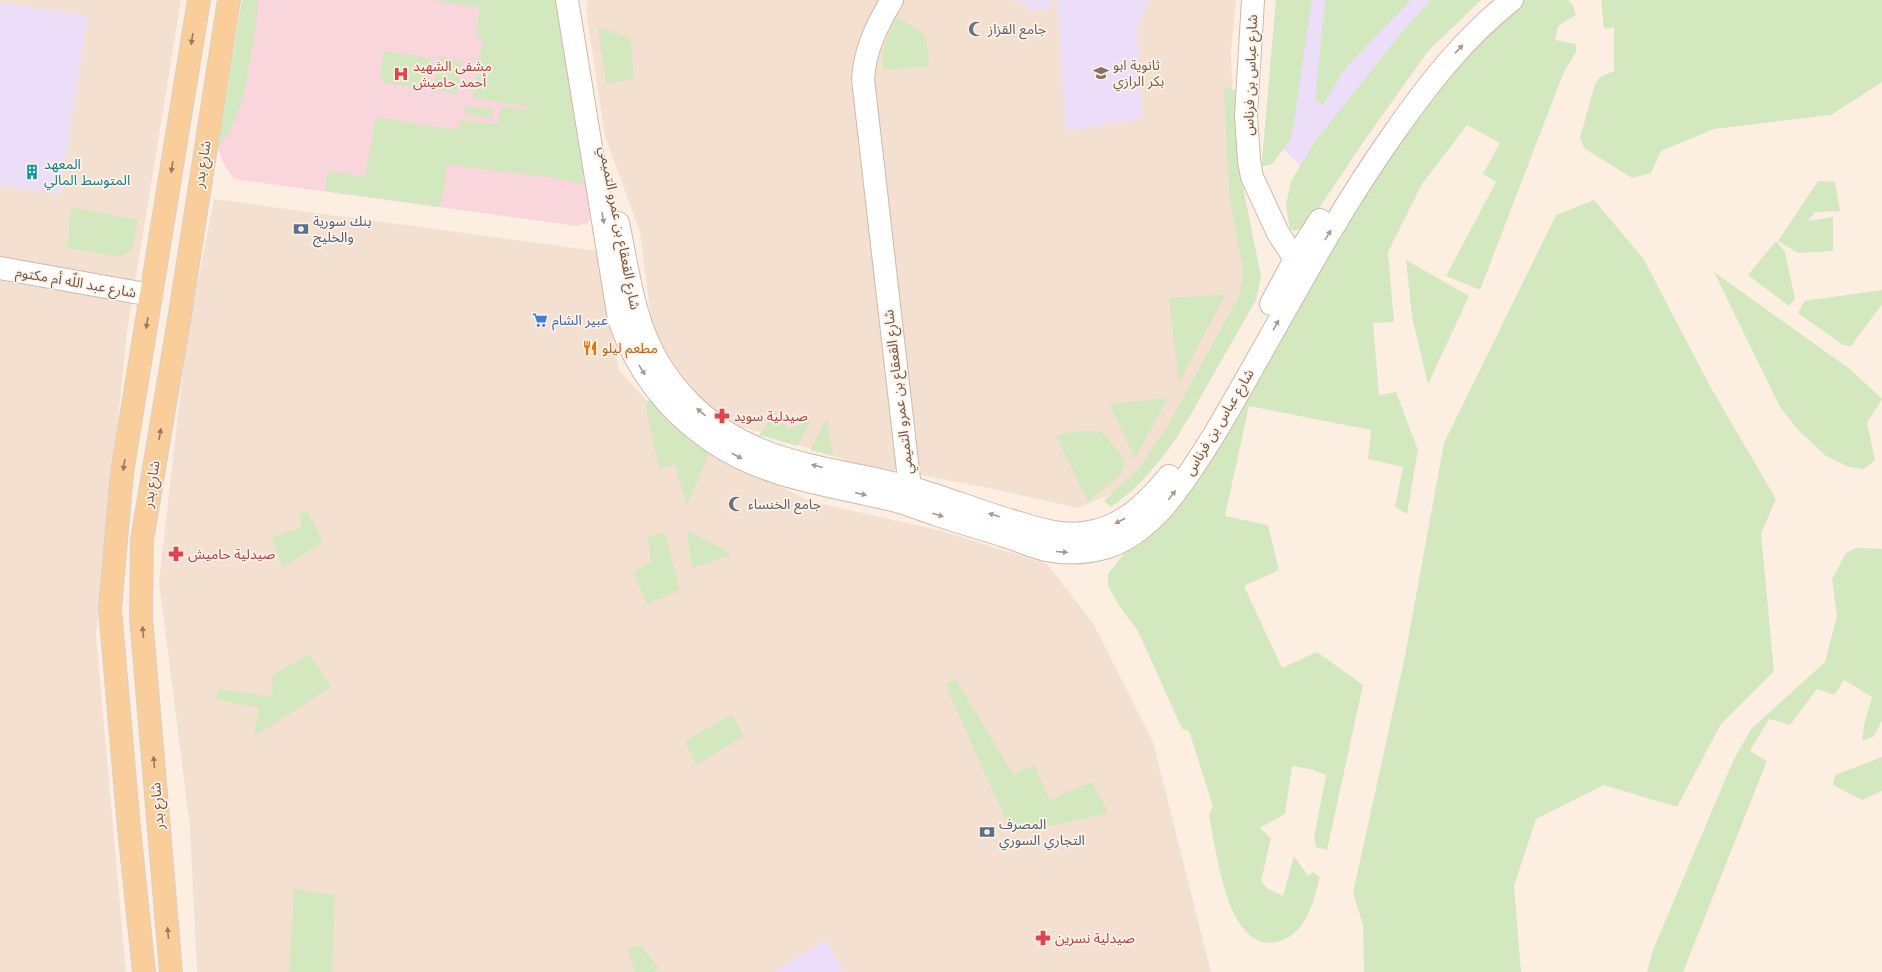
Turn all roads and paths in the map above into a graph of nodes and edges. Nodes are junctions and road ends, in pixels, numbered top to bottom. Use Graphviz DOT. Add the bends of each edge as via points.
graph roads {
  1 [pos="199,0"];
  2 [pos="229,0"];
  3 [pos="567,0"];
  4 [pos="579,0"];
  5 [pos="892,0"];
  6 [pos="1253,0"];
  7 [pos="1488,0"];
  8 [pos="1512,0"];
  9 [pos="1301,264"];
  10 [pos="0,268"];
  11 [pos="151,295"];
  12 [pos="905,495"];
  13 [pos="144,972"];
  14 [pos="171,972"];
  1 -- 11 [label="main road, شارع بدر, one-way"];
  14 -- 2 [label="main road, شارع بدر, one-way" via="141,617 142,540"];
  3 -- 12 [label="main road, شارع القعقاع بن عمرو التميمي, one-way" via="619,319 634,356 647,379 695,428 711,441 748,462 787,477"];
  12 -- 4 [label="main road, شارع القعقاع بن عمرو التميمي, one-way" via="779,456 746,443 702,414 662,370 648,346 637,314 586,51"];
  5 -- 12 [label="main road, شارع القعقاع بن عمرو التميمي" via="872,38 863,79"];
  6 -- 9 [label="main road, شارع عباس بن فرناس" via="1246,115 1252,177 1286,247"];
  7 -- 9 [label="main road" via="1450,37 1421,71 1362,154"];
  9 -- 8 [label="main road, one-way" via="1435,76 1467,41"];
  9 -- 12 [label="main road, شارع عباس بن فرناس" via="1194,440 1151,497 1124,519 1094,531 1071,534 1049,532"];
  10 -- 11 [label="main road, شارع عبد اللّه أم مكتوم"];
  11 -- 13 [label="main road, شارع بدر, one-way" via="122,473 110,609"];
}
